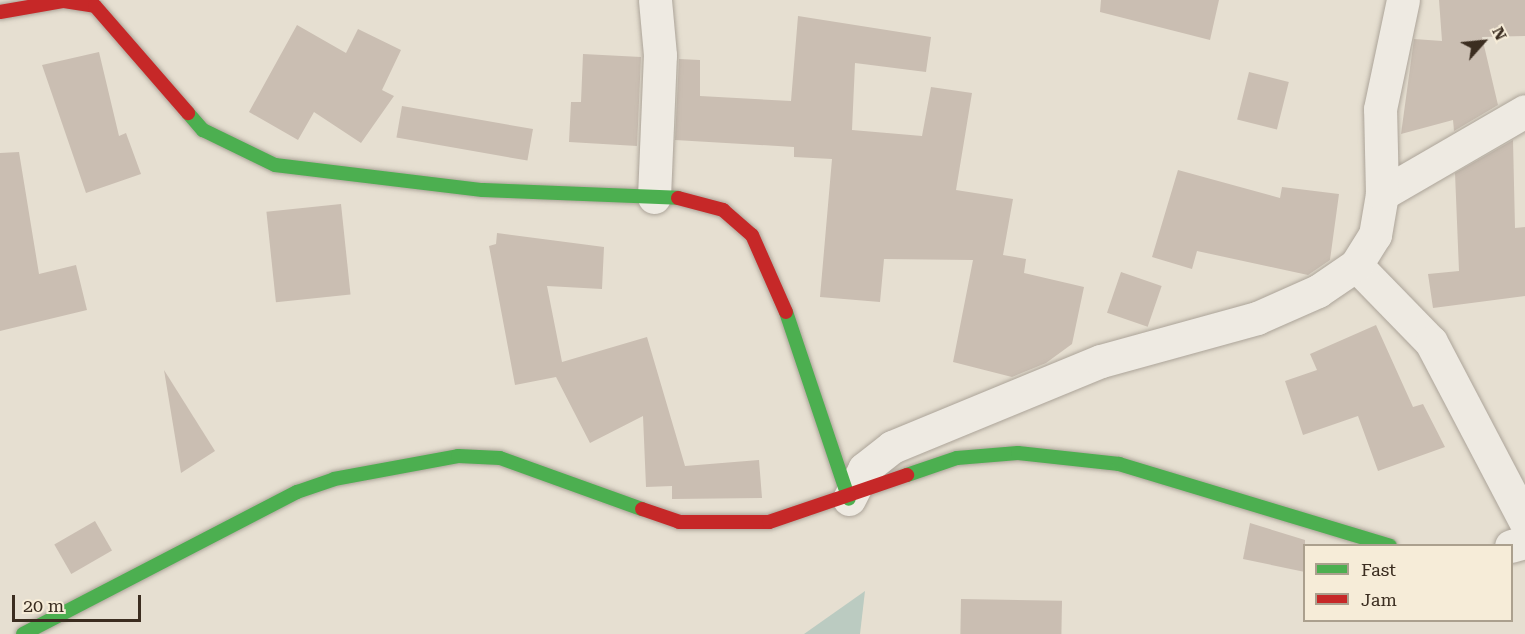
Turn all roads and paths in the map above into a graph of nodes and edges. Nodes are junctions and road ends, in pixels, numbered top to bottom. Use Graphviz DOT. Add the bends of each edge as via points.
graph roads {
  1 [pos="655,0"];
  2 [pos="1403,0"];
  3 [pos="100,3"];
  4 [pos="0,12"];
  5 [pos="1525,111"];
  6 [pos="1382,194"];
  7 [pos="654,197"];
  8 [pos="1356,265"];
  9 [pos="849,499"];
  10 [pos="1525,521"];
  11 [pos="1383,544"];
  12 [pos="23,634"];
  1 -- 7 [label="street" via="660,55"];
  2 -- 6 [label="street" via="1380,109"];
  3 -- 4 [label="street" via="64,1"];
  3 -- 7 [label="street" via="203,130 275,165 483,190"];
  5 -- 6 [label="street"];
  6 -- 8 [label="street" via="1375,235"];
  7 -- 9 [label="street" via="723,210 752,235 773,274"];
  8 -- 9 [label="street" via="1318,291 1257,318 1101,361 892,447 864,469"];
  8 -- 10 [label="street" via="1431,342"];
  9 -- 11 [label="street" via="957,458 1018,453 1119,464"];
  9 -- 12 [label="street" via="769,522 679,522 500,458 458,456 334,479 297,492"];
}
